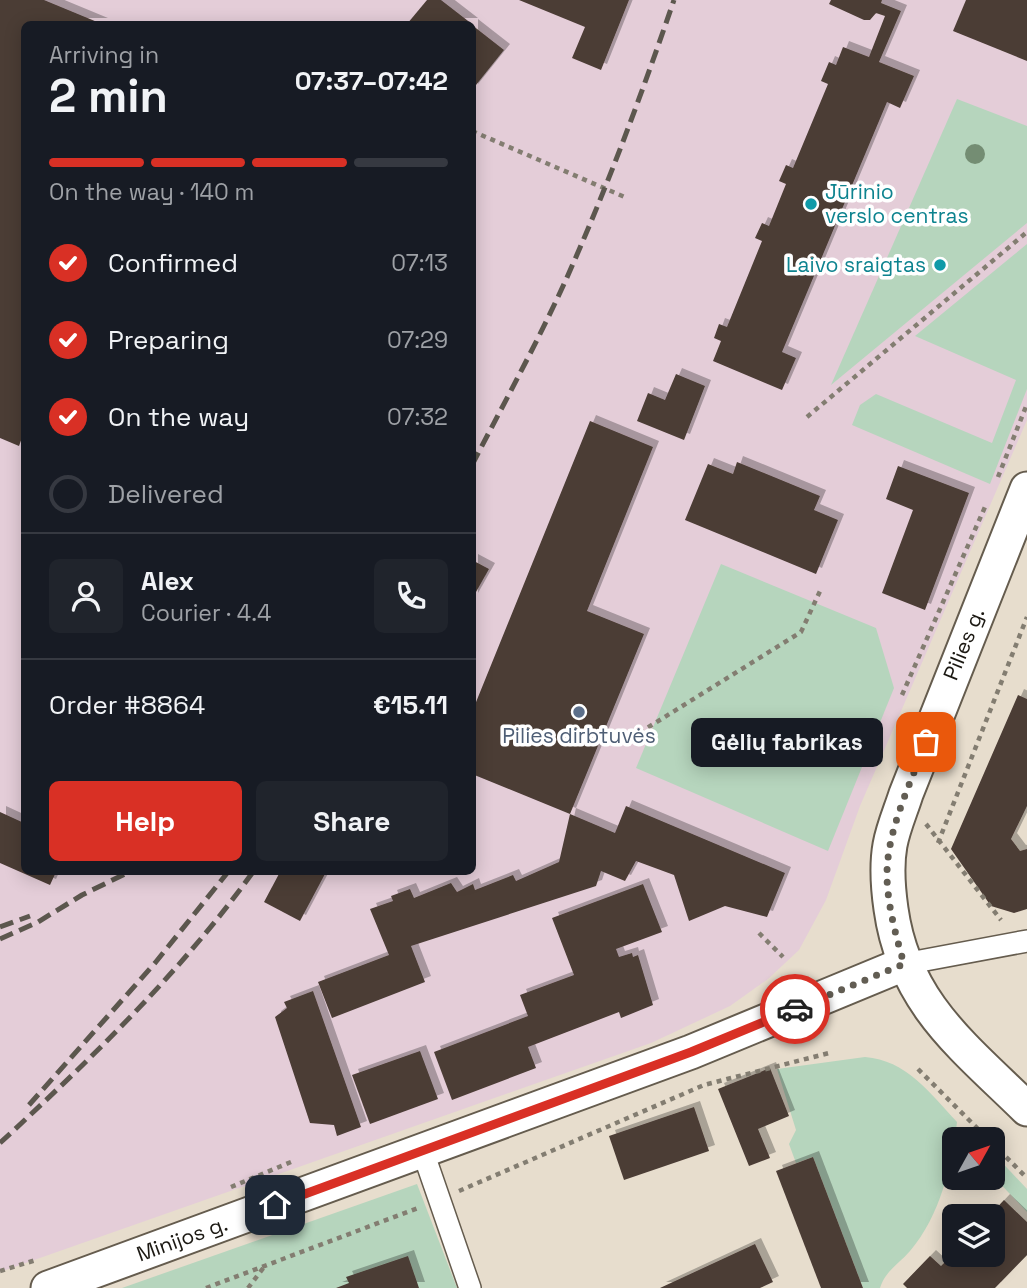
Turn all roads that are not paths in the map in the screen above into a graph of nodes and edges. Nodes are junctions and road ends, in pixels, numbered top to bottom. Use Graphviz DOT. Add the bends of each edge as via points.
graph roads {
  1 [pos="1011,486"];
  2 [pos="1027,942"];
  3 [pos="904,964"];
  4 [pos="1027,1108"];
  5 [pos="423,1152"];
  6 [pos="48,1288"];
  7 [pos="470,1288"];
  1 -- 3 [label="main road, Pilies g." via="890,844 887,878"];
  2 -- 3 [label="street"];
  3 -- 4 [label="main road, Pilies g." via="934,1014"];
  3 -- 5 [label="main road, Minijos g." via="691,1052"];
  5 -- 6 [label="main road, Minijos g."];
  5 -- 7 [label="street"];
}
